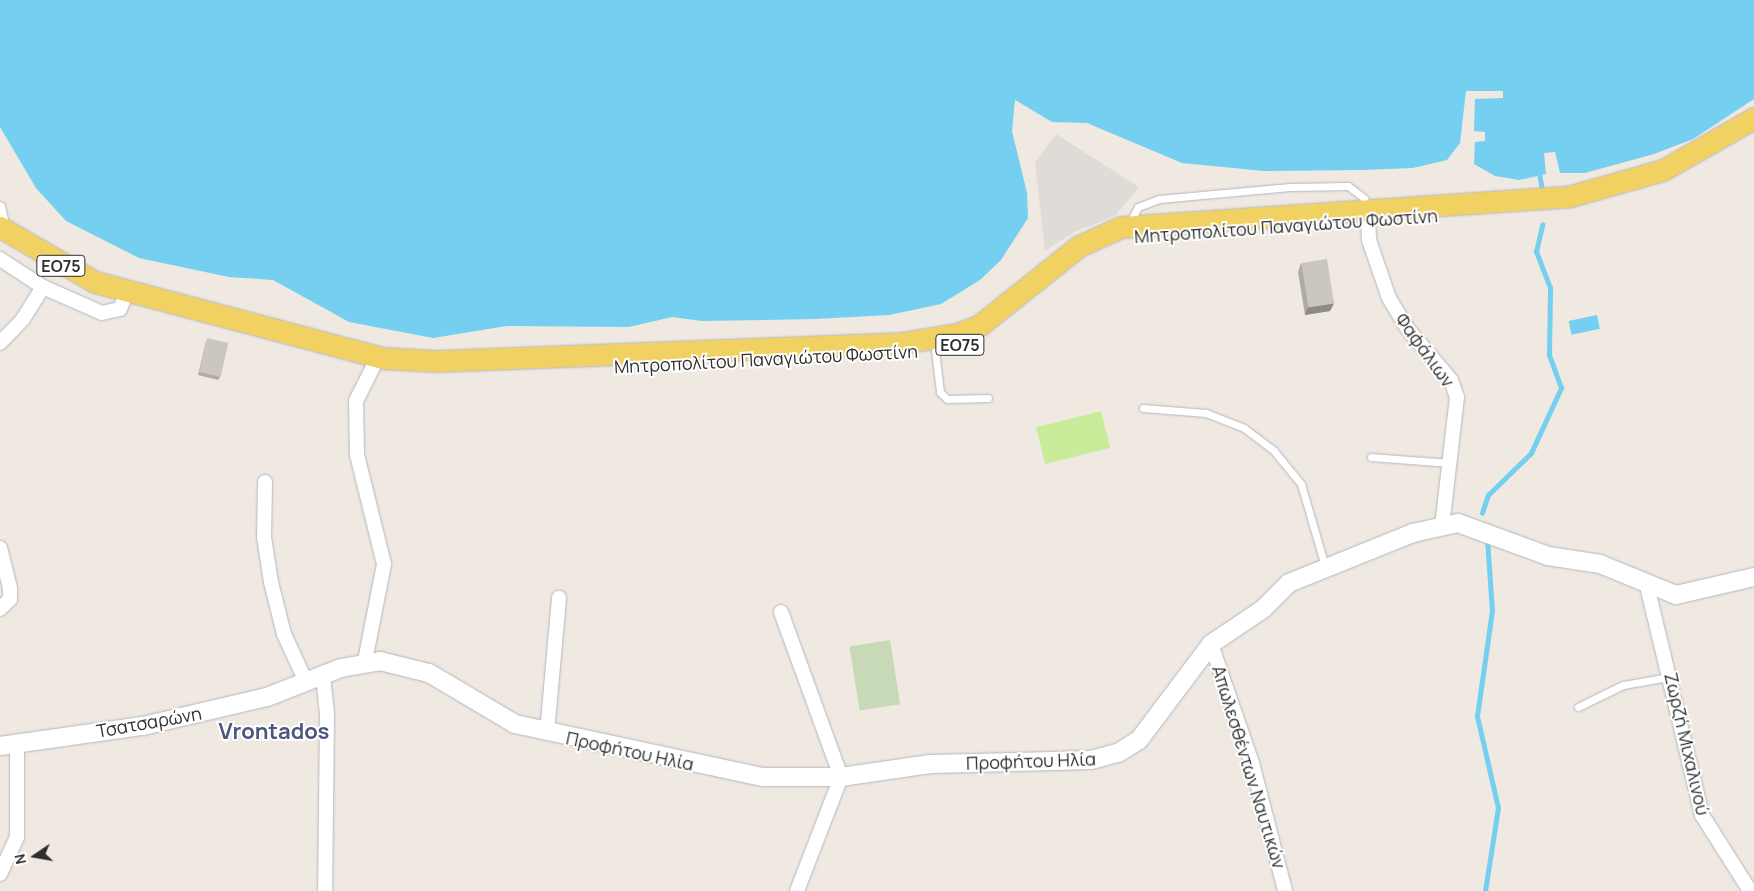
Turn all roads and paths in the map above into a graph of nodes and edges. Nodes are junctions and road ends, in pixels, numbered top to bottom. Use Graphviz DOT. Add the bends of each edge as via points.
graph roads {
  1 [pos="1754,118"];
  2 [pos="1754,131"];
  3 [pos="0,208"];
  4 [pos="1367,214"];
  5 [pos="2,232"];
  6 [pos="0,259"];
  7 [pos="43,287"];
  8 [pos="126,298"];
  9 [pos="0,342"];
  10 [pos="935,350"];
  11 [pos="376,362"];
  12 [pos="988,398"];
  13 [pos="1143,408"];
  14 [pos="1371,457"];
  15 [pos="1451,463"];
  16 [pos="265,482"];
  17 [pos="1442,526"];
  18 [pos="0,548"];
  19 [pos="1325,566"];
  20 [pos="1754,577"];
  21 [pos="1647,586"];
  22 [pos="559,598"];
  23 [pos="0,610"];
  24 [pos="781,612"];
  25 [pos="1211,644"];
  26 [pos="365,661"];
  27 [pos="1672,677"];
  28 [pos="314,679"];
  29 [pos="1578,707"];
  30 [pos="547,733"];
  31 [pos="9,745"];
  32 [pos="841,777"];
  33 [pos="6,854"];
  34 [pos="0,874"];
  35 [pos="325,891"];
  36 [pos="797,891"];
  37 [pos="1285,891"];
  38 [pos="1750,891"];
  1 -- 4 [label="main road, Μητροπολίτου Παναγιώτου Φωστίνη / ΕΟ75" via="1671,166 1591,192 1534,201"];
  2 -- 4 [label="main road, Μητροπολίτου Παναγιώτου Φωστίνη / ΕΟ75" via="1683,173 1594,202 1534,211"];
  3 -- 5 [label="street"];
  4 -- 10 [label="main road, Μητροπολίτου Παναγιώτου Φωστίνη / ΕΟ75" via="1124,237 1086,255 985,334"];
  4 -- 11 [label="main road, Μητροπολίτου Παναγιώτου Φωστίνη / ΕΟ75" via="1128,226 1079,246 980,325 923,341 669,354"];
  4 -- 15 [label="street, Φαφάλιων" via="1369,240 1389,298 1407,328 1454,386 1458,412"];
  5 -- 8 [label="main road, ΕΟ75" via="58,277"];
  6 -- 7 [label="street"];
  7 -- 8 [label="street" via="102,313 115,312"];
  7 -- 9 [label="street" via="23,319"];
  8 -- 11 [label="main road, Μητροπολίτου Παναγιώτου Φωστίνη / ΕΟ75"];
  10 -- 11 [label="main road, Μητροπολίτου Παναγιώτου Φωστίνη / ΕΟ75" via="667,365 418,372"];
  10 -- 12 [label="lane" via="943,395 952,399"];
  11 -- 26 [label="street" via="356,401 355,426 357,455 384,564"];
  13 -- 19 [label="lane" via="1206,413 1244,428 1274,451 1301,484"];
  14 -- 15 [label="lane"];
  15 -- 17 [label="street, Φαφάλιων"];
  16 -- 28 [label="street" via="264,537 270,582 284,634"];
  17 -- 19 [label="street, Προφήτου Ηλία"];
  17 -- 21 [label="street, Προφήτου Ηλία" via="1458,523 1548,556 1600,564"];
  18 -- 23 [label="street" via="10,588 10,599"];
  19 -- 25 [label="street, Προφήτου Ηλία" via="1289,584 1264,609"];
  20 -- 21 [label="street, Προφήτου Ηλία" via="1676,595"];
  21 -- 27 [label="street, Ζωρζή Μιχαλινού"];
  22 -- 30 [label="street"];
  24 -- 32 [label="street"];
  25 -- 32 [label="street, Προφήτου Ηλία" via="1152,727 1132,745 1110,756 930,764"];
  25 -- 37 [label="street, Απωλεσθέντων Ναυτικών" via="1252,763"];
  26 -- 28 [label="street, Προφήτου Ηλία"];
  26 -- 30 [label="street, Προφήτου Ηλία" via="405,665 429,673 503,719"];
  27 -- 29 [label="lane" via="1623,685"];
  27 -- 38 [label="street, Ζωρζή Μιχαλινού" via="1702,816"];
  28 -- 31 [label="street, Τσατσαρώνη" via="245,703 143,726"];
  28 -- 35 [label="street" via="327,713"];
  30 -- 32 [label="street, Προφήτου Ηλία" via="763,777"];
  31 -- 33 [label="street" via="18,806"];
  32 -- 36 [label="street"];
  33 -- 34 [label="street"];
}
